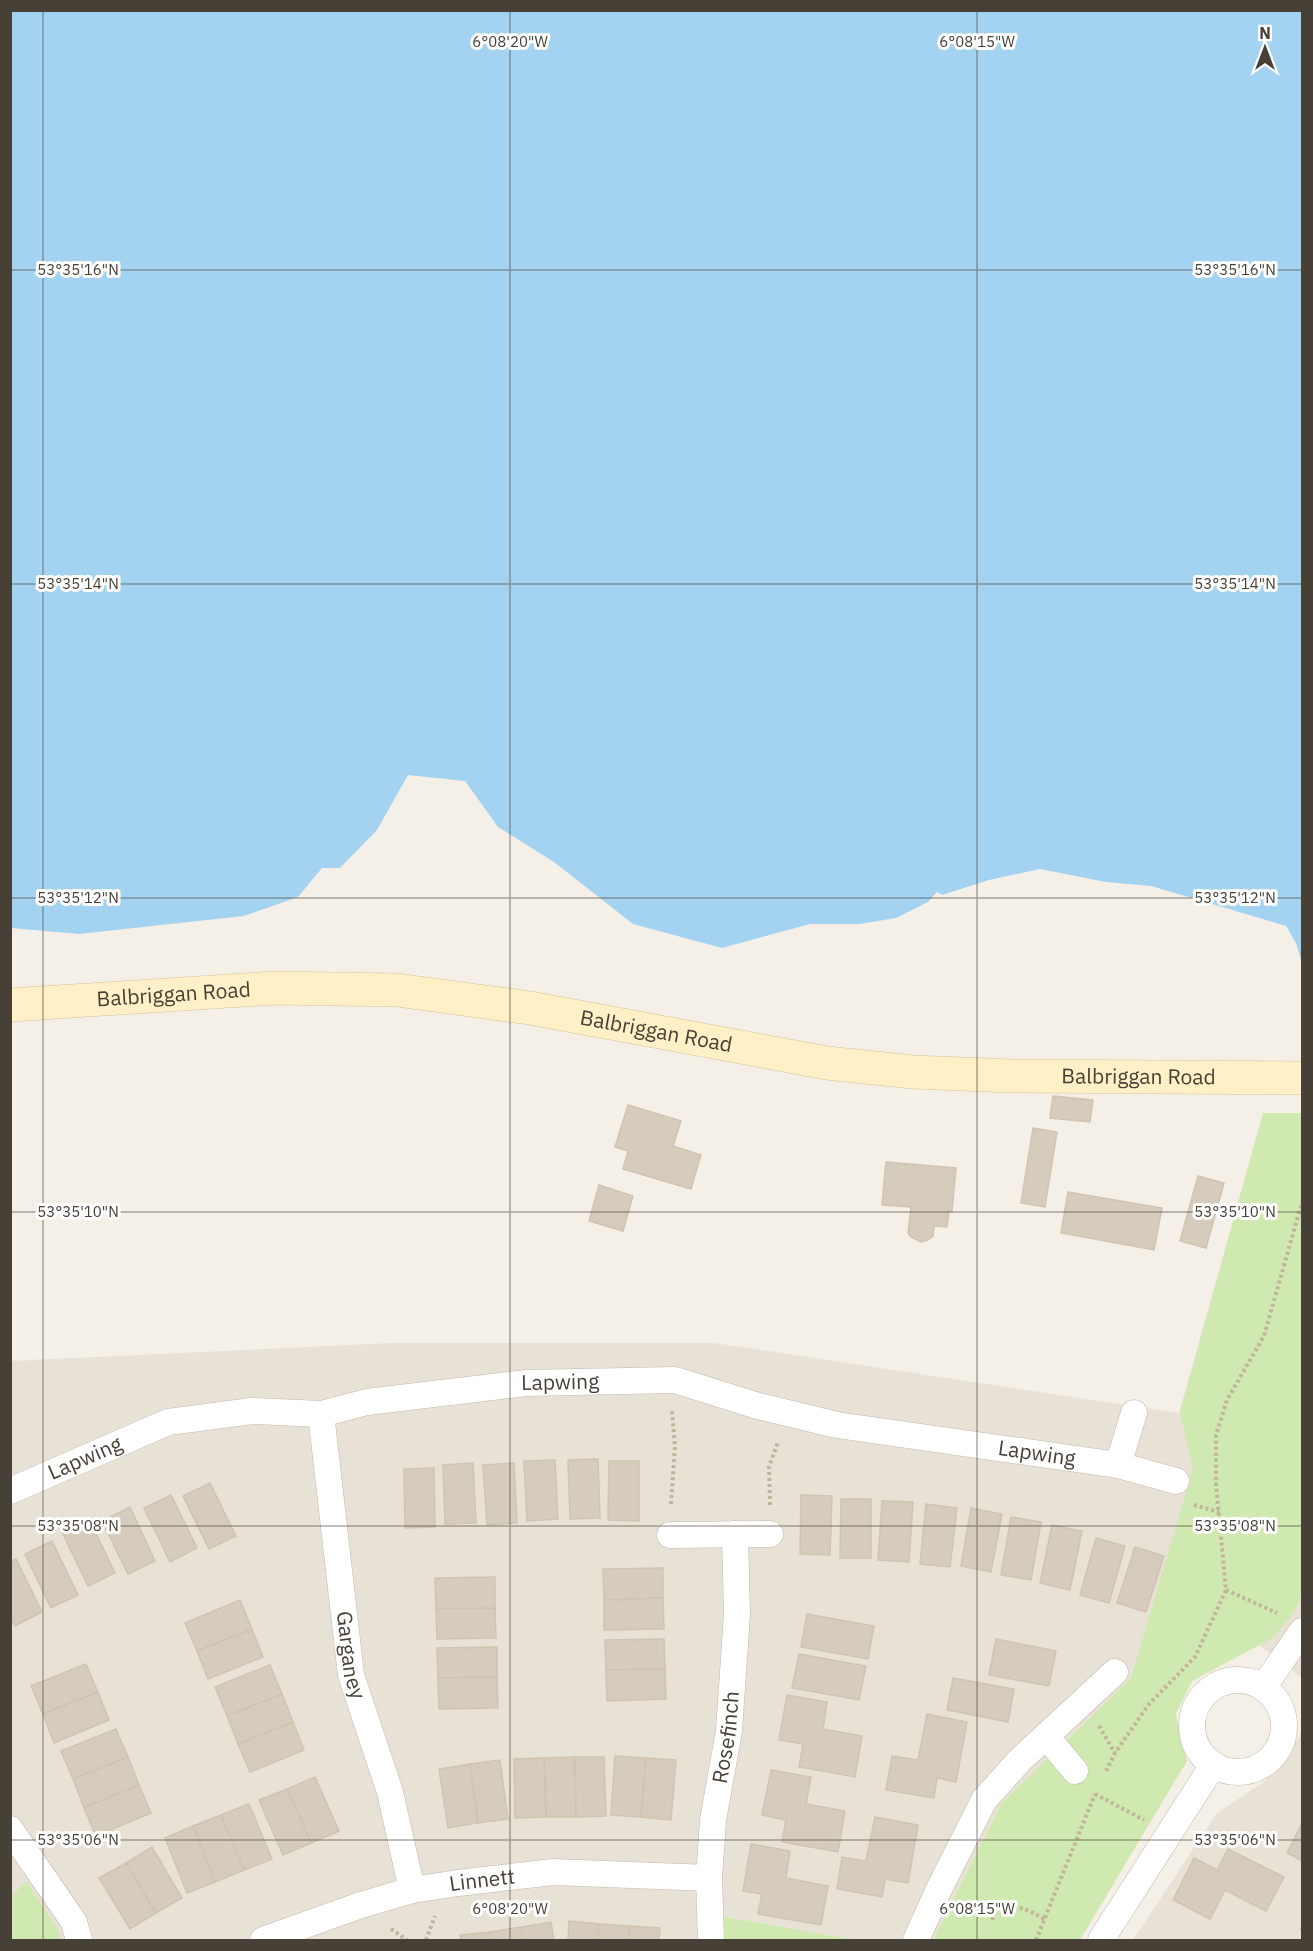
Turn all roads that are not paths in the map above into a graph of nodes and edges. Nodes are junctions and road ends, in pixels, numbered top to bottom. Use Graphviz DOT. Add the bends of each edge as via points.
graph roads {
  1 [pos="10,1005"];
  2 [pos="1302,1078"];
  3 [pos="1134,1413"];
  4 [pos="321,1414"];
  5 [pos="1118,1465"];
  6 [pos="1176,1481"];
  7 [pos="10,1491"];
  8 [pos="735,1534"];
  9 [pos="770,1534"];
  10 [pos="670,1535"];
  11 [pos="1293,1624"];
  12 [pos="1115,1672"];
  13 [pos="1263,1688"];
  14 [pos="1046,1736"];
  15 [pos="1292,1738"];
  16 [pos="1213,1765"];
  17 [pos="1075,1771"];
  18 [pos="10,1829"];
  19 [pos="709,1878"];
  20 [pos="412,1890"];
  21 [pos="80,1941"];
  22 [pos="263,1941"];
  23 [pos="711,1941"];
  24 [pos="916,1941"];
  25 [pos="1101,1941"];
  1 -- 2 [label="main road, Balbriggan Road" via="275,988 397,990 531,1008 827,1063 913,1072"];
  3 -- 5 [label="street"];
  4 -- 5 [label="street, Lapwing" via="367,1402 526,1383 675,1380 837,1425"];
  4 -- 7 [label="street, Lapwing" via="252,1412 168,1422"];
  4 -- 20 [label="street, Garganey" via="351,1675 390,1792"];
  5 -- 6 [label="street, Lapwing"];
  8 -- 9 [label="street"];
  8 -- 10 [label="street"];
  8 -- 19 [label="street, Rosefinch" via="737,1614 729,1731 713,1820"];
  11 -- 13 [label="street"];
  12 -- 14 [label="street"];
  13 -- 15 [label="street" via="1281,1710"];
  13 -- 16 [label="street" via="1243,1681 1222,1683 1199,1701 1193,1714 1195,1743"];
  14 -- 17 [label="street"];
  14 -- 24 [label="street" via="984,1800"];
  15 -- 16 [label="street" via="1255,1769 1226,1771"];
  16 -- 25 [label="street"];
  18 -- 21 [label="street" via="74,1922"];
  19 -- 20 [label="street, Linnett" via="553,1872"];
  19 -- 23 [label="street, Rosefinch"];
  20 -- 22 [label="street, Linnett"];
}
